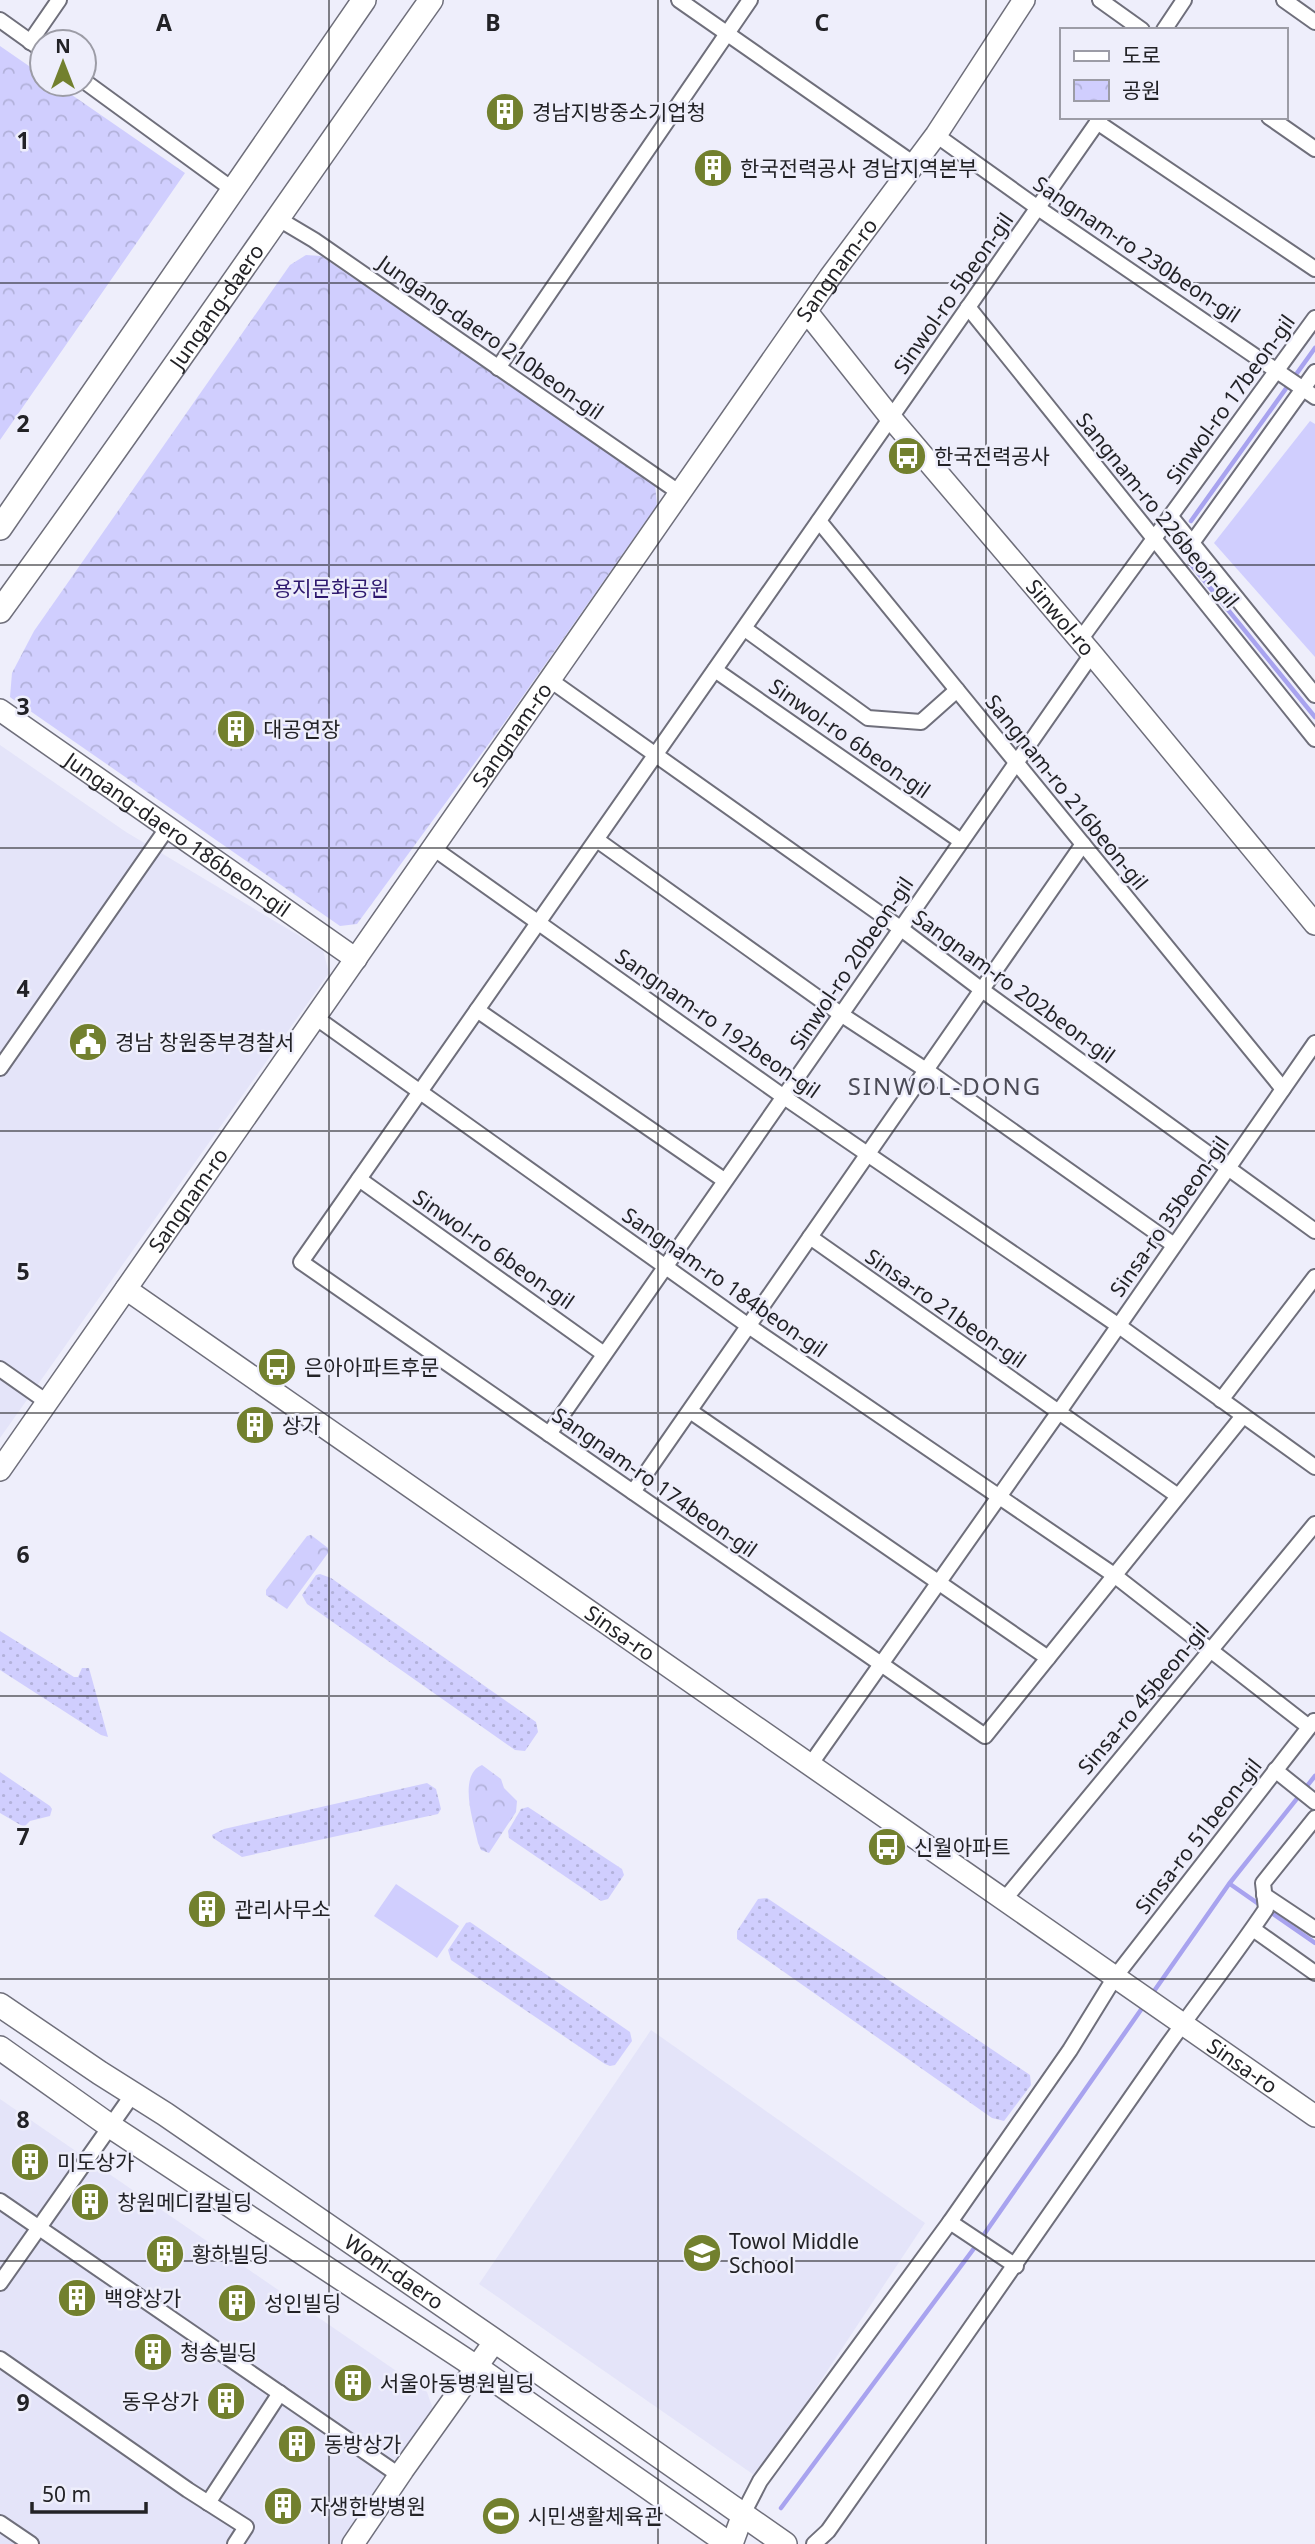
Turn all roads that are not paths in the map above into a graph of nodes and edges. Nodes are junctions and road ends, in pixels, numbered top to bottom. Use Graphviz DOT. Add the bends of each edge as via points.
graph roads {
  1 [pos="60,0"];
  2 [pos="364,0"];
  3 [pos="432,0"];
  4 [pos="679,0"];
  5 [pos="750,0"];
  6 [pos="1100,0"];
  7 [pos="1184,0"];
  8 [pos="1284,0"];
  9 [pos="1018,2"];
  10 [pos="0,20"];
  11 [pos="1315,22"];
  12 [pos="45,28"];
  13 [pos="1139,28"];
  14 [pos="1165,28"];
  15 [pos="727,33"];
  16 [pos="28,40"];
  17 [pos="98,91"];
  18 [pos="1099,119"];
  19 [pos="1272,119"];
  20 [pos="936,135"];
  21 [pos="1315,149"];
  22 [pos="914,164"];
  23 [pos="232,189"];
  24 [pos="1038,208"];
  25 [pos="277,218"];
  26 [pos="1315,269"];
  27 [pos="968,307"];
  28 [pos="807,313"];
  29 [pos="1315,318"];
  30 [pos="498,368"];
  31 [pos="1280,372"];
  32 [pos="1315,372"];
  33 [pos="1306,391"];
  34 [pos="891,418"];
  35 [pos="680,493"];
  36 [pos="1171,517"];
  37 [pos="820,521"];
  38 [pos="0,528"];
  39 [pos="1155,538"];
  40 [pos="1192,543"];
  41 [pos="0,611"];
  42 [pos="745,629"];
  43 [pos="1086,647"];
  44 [pos="715,670"];
  45 [pos="550,680"];
  46 [pos="957,690"];
  47 [pos="1315,695"];
  48 [pos="0,710"];
  49 [pos="1315,739"];
  50 [pos="656,756"];
  51 [pos="1017,762"];
  52 [pos="168,827"];
  53 [pos="597,840"];
  54 [pos="961,841"];
  55 [pos="1083,844"];
  56 [pos="433,848"];
  57 [pos="539,921"];
  58 [pos="1315,924"];
  59 [pos="900,928"];
  60 [pos="356,959"];
  61 [pos="982,990"];
  62 [pos="477,1010"];
  63 [pos="842,1015"];
  64 [pos="315,1017"];
  65 [pos="1315,1043"];
  66 [pos="0,1068"];
  67 [pos="926,1070"];
  68 [pos="1283,1089"];
  69 [pos="420,1091"];
  70 [pos="784,1097"];
  71 [pos="869,1153"];
  72 [pos="1227,1168"];
  73 [pos="359,1179"];
  74 [pos="724,1181"];
  75 [pos="1315,1231"];
  76 [pos="810,1237"];
  77 [pos="1174,1245"];
  78 [pos="666,1267"];
  79 [pos="1315,1277"];
  80 [pos="126,1289"];
  81 [pos="1119,1326"];
  82 [pos="750,1327"];
  83 [pos="604,1354"];
  84 [pos="0,1369"];
  85 [pos="1221,1400"];
  86 [pos="47,1402"];
  87 [pos="690,1411"];
  88 [pos="1058,1413"];
  89 [pos="1243,1416"];
  90 [pos="549,1434"];
  91 [pos="1315,1467"];
  92 [pos="0,1470"];
  93 [pos="633,1493"];
  94 [pos="999,1495"];
  95 [pos="1178,1496"];
  96 [pos="1315,1524"];
  97 [pos="1114,1575"];
  98 [pos="938,1582"];
  99 [pos="1211,1649"];
  100 [pos="1048,1658"];
  101 [pos="881,1664"];
  102 [pos="1312,1724"];
  103 [pos="810,1765"];
  104 [pos="1279,1773"];
  105 [pos="1315,1802"];
  106 [pos="1315,1818"];
  107 [pos="1004,1900"];
  108 [pos="1265,1902"];
  109 [pos="1254,1927"];
  110 [pos="1315,1929"];
  111 [pos="1315,1973"];
  112 [pos="1115,1977"];
  113 [pos="0,2005"];
  114 [pos="1177,2020"];
  115 [pos="0,2048"];
  116 [pos="133,2094"];
  117 [pos="1315,2116"];
  118 [pos="110,2126"];
  119 [pos="0,2201"];
  120 [pos="950,2222"];
  121 [pos="38,2228"];
  122 [pos="1016,2266"];
  123 [pos="0,2283"];
  124 [pos="495,2341"];
  125 [pos="0,2359"];
  126 [pos="476,2367"];
  127 [pos="280,2393"];
  128 [pos="399,2475"];
  129 [pos="208,2503"];
  130 [pos="743,2514"];
  131 [pos="0,2523"];
  132 [pos="31,2544"];
  133 [pos="235,2544"];
  134 [pos="353,2544"];
  135 [pos="730,2544"];
  136 [pos="785,2544"];
  137 [pos="814,2544"];
  1 -- 12 [label="street"];
  2 -- 23 [label="main road"];
  3 -- 25 [label="main road, Jungang-daero"];
  4 -- 15 [label="street"];
  5 -- 15 [label="street"];
  6 -- 13 [label="street"];
  7 -- 14 [label="street"];
  8 -- 11 [label="street"];
  9 -- 20 [label="main road, Sangnam-ro"];
  10 -- 16 [label="street"];
  15 -- 22 [label="street"];
  15 -- 30 [label="street"];
  17 -- 23 [label="street"];
  18 -- 24 [label="street, Sinwol-ro 5beon-gil"];
  18 -- 26 [label="street, Sinwol-ro 5beon-gil"];
  19 -- 21 [label="street"];
  20 -- 22 [label="main road, Sangnam-ro"];
  20 -- 24 [label="street, Sangnam-ro 230beon-gil"];
  22 -- 28 [label="main road, Sangnam-ro"];
  23 -- 38 [label="main road"];
  24 -- 27 [label="street, Sinwol-ro 5beon-gil"];
  24 -- 31 [label="street, Sangnam-ro 230beon-gil"];
  25 -- 30 [label="street, Jungang-daero 210beon-gil"];
  25 -- 41 [label="main road, Jungang-daero"];
  27 -- 34 [label="street, Sinwol-ro 5beon-gil"];
  27 -- 39 [label="street, Sangnam-ro 226beon-gil"];
  28 -- 34 [label="main road, Sinwol-ro"];
  28 -- 35 [label="main road, Sangnam-ro"];
  29 -- 31 [label="street, Sinwol-ro 17beon-gil"];
  30 -- 35 [label="street, Jungang-daero 210beon-gil"];
  31 -- 33 [label="street, Sangnam-ro 230beon-gil"];
  31 -- 36 [label="street, Sinwol-ro 17beon-gil"];
  32 -- 33 [label="street"];
  33 -- 40 [label="street"];
  34 -- 37 [label="street"];
  34 -- 43 [label="main road, Sinwol-ro"];
  35 -- 45 [label="main road, Sangnam-ro"];
  36 -- 39 [label="street, Sinwol-ro 17beon-gil"];
  36 -- 40 [label="street"];
  37 -- 42 [label="street"];
  37 -- 46 [label="street, Sangnam-ro 216beon-gil"];
  39 -- 43 [label="street, Sinwol-ro 17beon-gil"];
  39 -- 49 [label="street, Sangnam-ro 226beon-gil"];
  40 -- 47 [label="street"];
  42 -- 44 [label="street"];
  42 -- 46 [label="street, Sinwol-ro 6beon-gil" via="868,718 921,722"];
  43 -- 51 [label="street, Sinwol-ro 20beon-gil"];
  43 -- 58 [label="main road, Sinwol-ro"];
  44 -- 50 [label="street"];
  44 -- 54 [label="street, Sinwol-ro 6beon-gil"];
  45 -- 50 [label="street, Sangnam-ro 202beon-gil"];
  45 -- 56 [label="main road, Sangnam-ro"];
  46 -- 51 [label="street, Sangnam-ro 216beon-gil"];
  48 -- 52 [label="main road, Jungang-daero 186beon-gil"];
  50 -- 53 [label="street"];
  50 -- 59 [label="street, Sangnam-ro 202beon-gil"];
  51 -- 54 [label="street, Sinwol-ro 20beon-gil"];
  51 -- 55 [label="street, Sangnam-ro 216beon-gil"];
  52 -- 60 [label="main road, Jungang-daero 186beon-gil"];
  52 -- 66 [label="street"];
  53 -- 57 [label="street"];
  53 -- 63 [label="street"];
  54 -- 59 [label="street, Sinwol-ro 20beon-gil"];
  55 -- 61 [label="street"];
  55 -- 68 [label="street, Sangnam-ro 216beon-gil"];
  56 -- 57 [label="street, Sangnam-ro 192beon-gil"];
  56 -- 60 [label="main road, Sangnam-ro"];
  57 -- 62 [label="street"];
  57 -- 70 [label="street, Sangnam-ro 192beon-gil"];
  59 -- 61 [label="street, Sangnam-ro 202beon-gil"];
  59 -- 63 [label="street, Sinwol-ro 20beon-gil"];
  60 -- 64 [label="main road, Sangnam-ro"];
  61 -- 67 [label="street"];
  61 -- 72 [label="street, Sangnam-ro 202beon-gil"];
  62 -- 69 [label="street"];
  62 -- 74 [label="street"];
  63 -- 67 [label="street"];
  63 -- 70 [label="street, Sinwol-ro 20beon-gil"];
  64 -- 69 [label="street, Sangnam-ro 184beon-gil"];
  64 -- 80 [label="main road, Sangnam-ro"];
  65 -- 68 [label="street, Sinsa-ro 35beon-gil"];
  67 -- 71 [label="street"];
  67 -- 77 [label="street"];
  68 -- 72 [label="street, Sinsa-ro 35beon-gil"];
  69 -- 73 [label="street"];
  69 -- 78 [label="street, Sangnam-ro 184beon-gil"];
  70 -- 71 [label="street, Sangnam-ro 192beon-gil"];
  70 -- 74 [label="street, Sinwol-ro 20beon-gil"];
  71 -- 76 [label="street"];
  71 -- 81 [label="street, Sangnam-ro 192beon-gil"];
  72 -- 75 [label="street, Sangnam-ro 202beon-gil"];
  72 -- 77 [label="street, Sinsa-ro 35beon-gil"];
  73 -- 83 [label="street, Sinwol-ro 6beon-gil"];
  73 -- 90 [label="street, Sangnam-ro 174beon-gil" via="300,1262"];
  74 -- 78 [label="street, Sinwol-ro 20beon-gil"];
  76 -- 82 [label="street"];
  76 -- 88 [label="street, Sinsa-ro 21beon-gil"];
  77 -- 81 [label="street, Sinsa-ro 35beon-gil"];
  78 -- 82 [label="street, Sangnam-ro 184beon-gil"];
  78 -- 83 [label="street, Sinwol-ro 20beon-gil"];
  79 -- 85 [label="street"];
  80 -- 86 [label="main road, Sangnam-ro"];
  80 -- 103 [label="main road, Sinsa-ro"];
  81 -- 85 [label="street, Sangnam-ro 192beon-gil"];
  81 -- 88 [label="street, Sinsa-ro 35beon-gil"];
  82 -- 87 [label="street"];
  82 -- 94 [label="street, Sangnam-ro 184beon-gil"];
  83 -- 90 [label="street, Sinwol-ro 20beon-gil"];
  84 -- 86 [label="street"];
  85 -- 89 [label="street, Sangnam-ro 192beon-gil"];
  86 -- 92 [label="main road, Sangnam-ro"];
  87 -- 93 [label="street"];
  87 -- 98 [label="street"];
  88 -- 94 [label="street, Sinsa-ro 35beon-gil"];
  88 -- 95 [label="street"];
  89 -- 91 [label="street, Sangnam-ro 192beon-gil"];
  89 -- 95 [label="street"];
  90 -- 93 [label="street, Sangnam-ro 174beon-gil"];
  93 -- 101 [label="street, Sangnam-ro 174beon-gil"];
  94 -- 97 [label="street, Sangnam-ro 184beon-gil"];
  94 -- 98 [label="street, Sinsa-ro 35beon-gil"];
  95 -- 97 [label="street"];
  96 -- 99 [label="street, Sinsa-ro 45beon-gil"];
  97 -- 99 [label="street, Sangnam-ro 184beon-gil"];
  97 -- 100 [label="street"];
  98 -- 100 [label="street"];
  98 -- 101 [label="street, Sinsa-ro 35beon-gil"];
  99 -- 102 [label="street, Sangnam-ro 184beon-gil"];
  99 -- 107 [label="street, Sinsa-ro 45beon-gil"];
  100 -- 101 [label="street, Sangnam-ro 174beon-gil" via="985,1736"];
  101 -- 103 [label="street, Sinsa-ro 35beon-gil"];
  102 -- 104 [label="street, Sinsa-ro 51beon-gil"];
  103 -- 107 [label="main road, Sinsa-ro"];
  104 -- 105 [label="street"];
  104 -- 112 [label="street, Sinsa-ro 51beon-gil"];
  106 -- 108 [label="street" via="1263,1882"];
  107 -- 112 [label="main road, Sinsa-ro"];
  108 -- 109 [label="street"];
  108 -- 110 [label="street"];
  109 -- 111 [label="street"];
  109 -- 114 [label="street"];
  112 -- 114 [label="main road, Sinsa-ro"];
  112 -- 120 [label="street, Sinsa-ro 51beon-gil"];
  113 -- 116 [label="main road, Woni-daero"];
  114 -- 117 [label="main road, Sinsa-ro"];
  114 -- 122 [label="street"];
  115 -- 118 [label="main road, Woni-daero"];
  116 -- 118 [label="street"];
  116 -- 124 [label="main road, Woni-daero"];
  118 -- 121 [label="street"];
  118 -- 126 [label="main road, Woni-daero"];
  119 -- 121 [label="street"];
  120 -- 122 [label="street"];
  120 -- 130 [label="street, Sinsa-ro 51beon-gil" via="760,2481"];
  121 -- 123 [label="street"];
  121 -- 127 [label="street"];
  122 -- 137 [label="street" via="828,2532"];
  124 -- 126 [label="main road"];
  124 -- 130 [label="main road, Woni-daero"];
  125 -- 129 [label="street"];
  126 -- 128 [label="main road"];
  126 -- 135 [label="main road, Woni-daero"];
  127 -- 128 [label="street"];
  127 -- 129 [label="street"];
  128 -- 134 [label="main road"];
  129 -- 133 [label="street" via="246,2527"];
  130 -- 135 [label="main road"];
  130 -- 136 [label="main road, Woni-daero"];
  131 -- 132 [label="street"];
}
